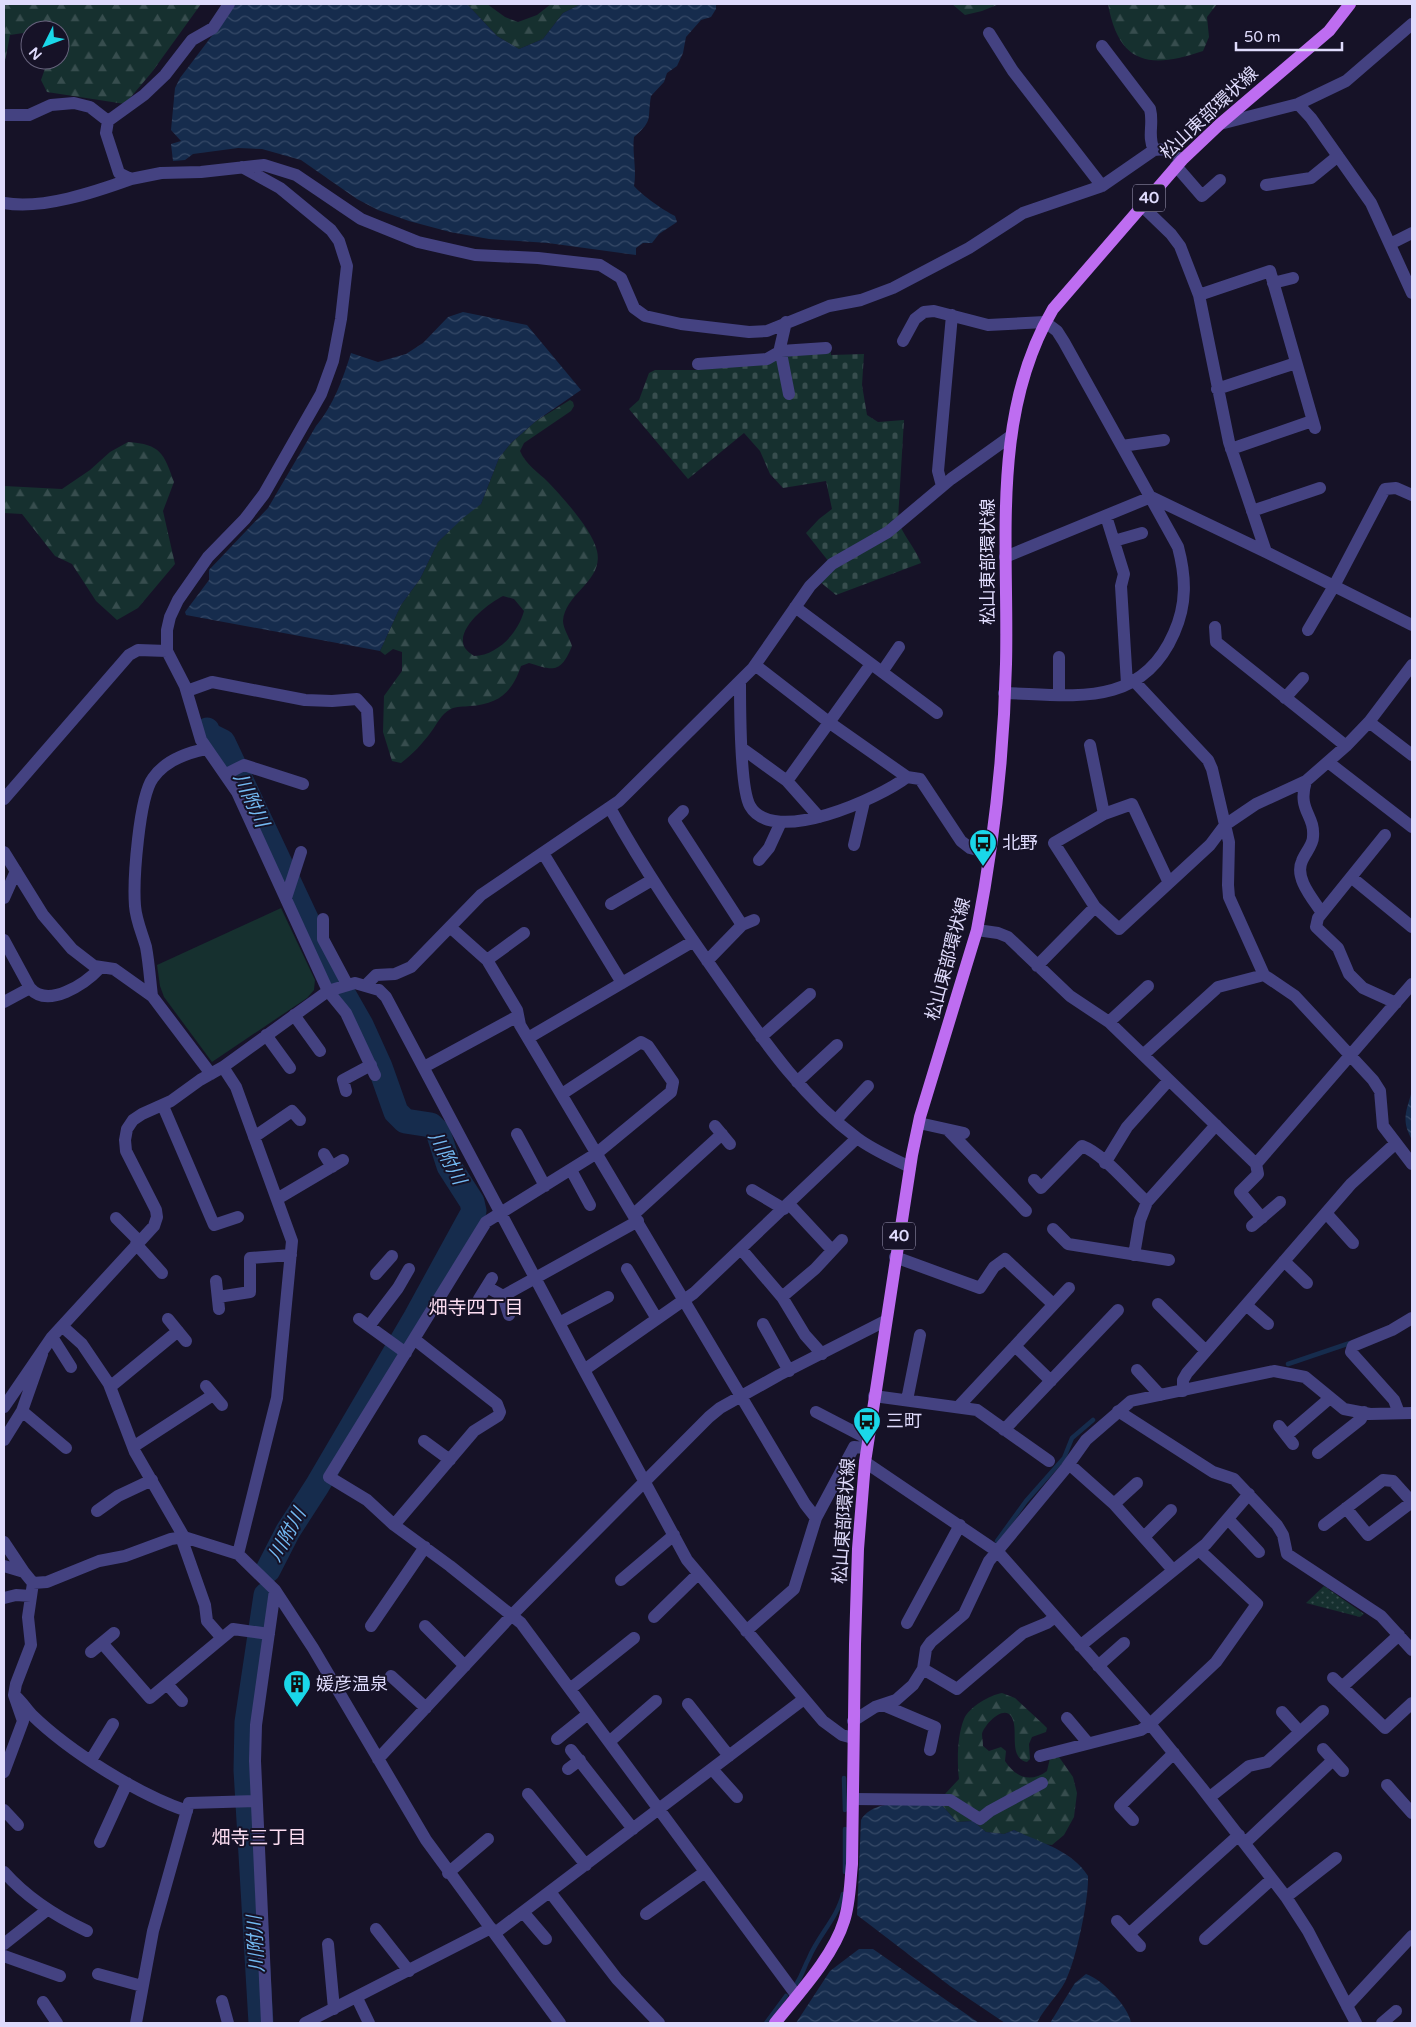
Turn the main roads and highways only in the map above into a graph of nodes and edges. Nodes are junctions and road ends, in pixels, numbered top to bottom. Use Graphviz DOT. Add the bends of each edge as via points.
graph roads {
  1 [pos="1350,4"];
  2 [pos="775,2023"];
  1 -- 2 [label="main road, 松山東部環状線 / 40" via="1322,38 1179,163 1066,292 1045,322 1026,369 1011,436 1006,498 1004,693 1000,765 989,853 977,930 919,1123 910,1167 865,1462 858,1549 852,1864 844,1922 826,1956"];
}
